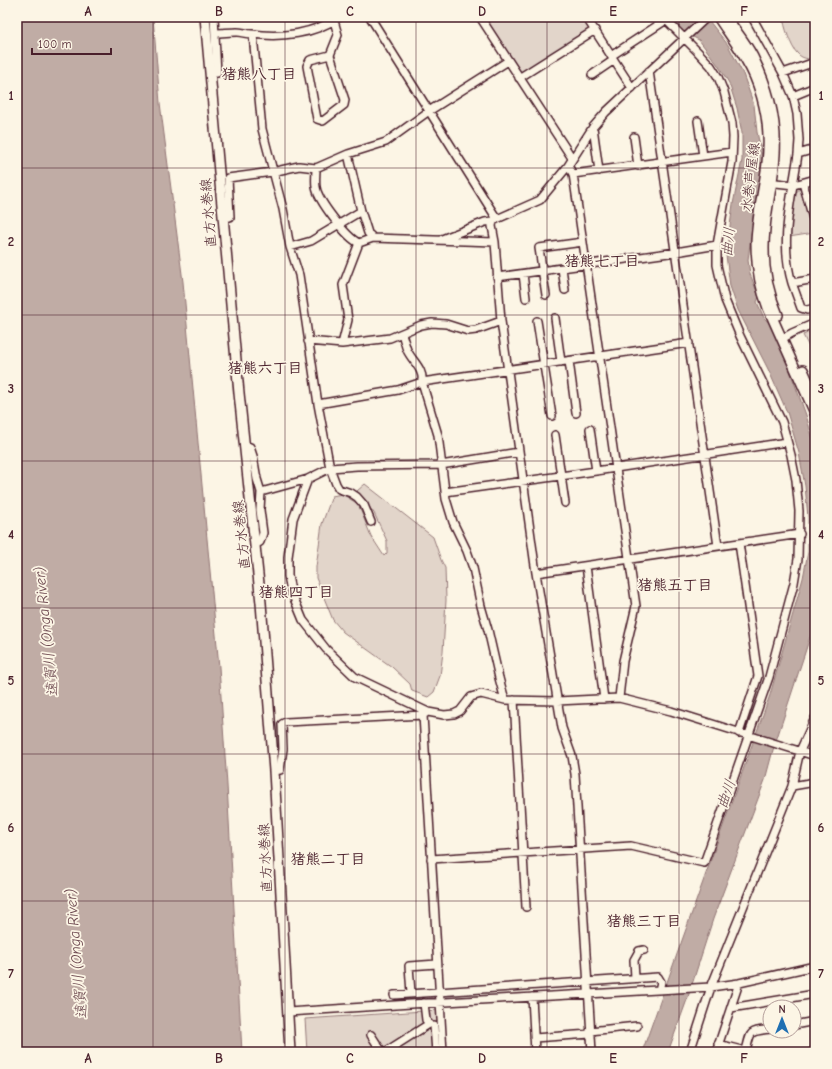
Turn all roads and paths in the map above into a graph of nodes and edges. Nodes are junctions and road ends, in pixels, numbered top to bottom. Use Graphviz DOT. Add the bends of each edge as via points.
graph roads {
  1 [pos="205,17"];
  2 [pos="214,17"];
  3 [pos="370,17"];
  4 [pos="480,17"];
  5 [pos="586,17"];
  6 [pos="707,17"];
  7 [pos="718,17"];
  8 [pos="726,17"];
  9 [pos="752,17"];
  10 [pos="335,18"];
  11 [pos="664,18"];
  12 [pos="595,30"];
  13 [pos="215,34"];
  14 [pos="253,34"];
  15 [pos="686,37"];
  16 [pos="330,55"];
  17 [pos="613,58"];
  18 [pos="508,61"];
  19 [pos="813,63"];
  20 [pos="649,71"];
  21 [pos="815,71"];
  22 [pos="783,73"];
  23 [pos="210,74"];
  24 [pos="592,76"];
  25 [pos="519,78"];
  26 [pos="815,87"];
  27 [pos="632,88"];
  28 [pos="793,96"];
  29 [pos="430,111"];
  30 [pos="698,121"];
  31 [pos="593,127"];
  32 [pos="634,137"];
  33 [pos="815,149"];
  34 [pos="732,152"];
  35 [pos="348,154"];
  36 [pos="798,154"];
  37 [pos="703,156"];
  38 [pos="572,158"];
  39 [pos="663,162"];
  40 [pos="568,166"];
  41 [pos="638,166"];
  42 [pos="316,168"];
  43 [pos="599,171"];
  44 [pos="272,172"];
  45 [pos="573,174"];
  46 [pos="815,179"];
  47 [pos="769,182"];
  48 [pos="803,183"];
  49 [pos="794,185"];
  50 [pos="362,211"];
  51 [pos="223,219"];
  52 [pos="495,220"];
  53 [pos="340,225"];
  54 [pos="815,226"];
  55 [pos="464,230"];
  56 [pos="373,238"];
  57 [pos="440,240"];
  58 [pos="468,241"];
  59 [pos="495,242"];
  60 [pos="583,242"];
  61 [pos="359,243"];
  62 [pos="717,245"];
  63 [pos="290,247"];
  64 [pos="676,252"];
  65 [pos="586,264"];
  66 [pos="562,268"];
  67 [pos="542,271"];
  68 [pos="523,274"];
  69 [pos="498,277"];
  70 [pos="815,279"];
  71 [pos="792,283"];
  72 [pos="565,290"];
  73 [pos="546,295"];
  74 [pos="526,298"];
  75 [pos="815,308"];
  76 [pos="555,318"];
  77 [pos="501,321"];
  78 [pos="537,321"];
  79 [pos="815,323"];
  80 [pos="402,334"];
  81 [pos="785,337"];
  82 [pos="308,340"];
  83 [pos="689,343"];
  84 [pos="342,344"];
  85 [pos="600,356"];
  86 [pos="565,361"];
  87 [pos="544,364"];
  88 [pos="508,370"];
  89 [pos="422,382"];
  90 [pos="815,397"];
  91 [pos="318,404"];
  92 [pos="576,413"];
  93 [pos="815,413"];
  94 [pos="552,416"];
  95 [pos="590,429"];
  96 [pos="555,435"];
  97 [pos="786,442"];
  98 [pos="245,446"];
  99 [pos="519,452"];
  100 [pos="704,454"];
  101 [pos="441,464"];
  102 [pos="616,467"];
  103 [pos="330,468"];
  104 [pos="596,471"];
  105 [pos="561,475"];
  106 [pos="308,479"];
  107 [pos="523,480"];
  108 [pos="261,492"];
  109 [pos="445,492"];
  110 [pos="565,503"];
  111 [pos="371,522"];
  112 [pos="800,534"];
  113 [pos="740,543"];
  114 [pos="256,544"];
  115 [pos="718,546"];
  116 [pos="629,559"];
  117 [pos="586,566"];
  118 [pos="536,573"];
  119 [pos="619,698"];
  120 [pos="604,699"];
  121 [pos="505,700"];
  122 [pos="514,700"];
  123 [pos="557,701"];
  124 [pos="425,713"];
  125 [pos="815,718"];
  126 [pos="739,733"];
  127 [pos="748,735"];
  128 [pos="800,751"];
  129 [pos="815,756"];
  130 [pos="274,771"];
  131 [pos="815,782"];
  132 [pos="792,786"];
  133 [pos="579,850"];
  134 [pos="522,854"];
  135 [pos="431,859"];
  136 [pos="526,907"];
  137 [pos="644,950"];
  138 [pos="437,964"];
  139 [pos="815,966"];
  140 [pos="635,978"];
  141 [pos="587,981"];
  142 [pos="739,983"];
  143 [pos="711,987"];
  144 [pos="660,990"];
  145 [pos="439,991"];
  146 [pos="411,993"];
  147 [pos="588,994"];
  148 [pos="815,994"];
  149 [pos="394,995"];
  150 [pos="532,997"];
  151 [pos="439,1002"];
  152 [pos="424,1003"];
  153 [pos="732,1008"];
  154 [pos="288,1012"];
  155 [pos="815,1021"];
  156 [pos="802,1023"];
  157 [pos="435,1025"];
  158 [pos="638,1026"];
  159 [pos="762,1030"];
  160 [pos="590,1032"];
  161 [pos="371,1035"];
  162 [pos="534,1038"];
  163 [pos="718,1044"];
  164 [pos="396,1049"];
  165 [pos="815,1051"];
  166 [pos="290,1052"];
  167 [pos="382,1052"];
  168 [pos="385,1052"];
  169 [pos="436,1052"];
  170 [pos="443,1052"];
  171 [pos="535,1052"];
  172 [pos="592,1052"];
  173 [pos="690,1052"];
  174 [pos="716,1052"];
  175 [pos="748,1052"];
  176 [pos="812,1052"];
  1 -- 23 [label="main road, 直方水巻線"];
  2 -- 13 [label="street"];
  3 -- 29 [label="street"];
  4 -- 18 [label="street"];
  5 -- 12 [label="street"];
  6 -- 15 [label="street"];
  7 -- 47 [label="main road, 水巻芦屋線" via="746,60 761,97 768,134"];
  8 -- 47 [label="main road, 水巻芦屋線" via="753,56 773,113 776,154"];
  9 -- 22 [label="street"];
  10 -- 14 [label="street" via="322,27 304,33"];
  10 -- 16 [label="street" via="338,35"];
  11 -- 15 [label="street"];
  11 -- 17 [label="street"];
  12 -- 17 [label="street"];
  12 -- 25 [label="street"];
  13 -- 14 [label="street"];
  13 -- 23 [label="street" via="217,73"];
  14 -- 44 [label="street" via="262,129"];
  15 -- 20 [label="street"];
  15 -- 34 [label="street" via="718,77 732,123"];
  16 -- 16 [label="street" via="345,100 344,105 323,120 317,119 307,66 310,60"];
  17 -- 24 [label="street"];
  17 -- 27 [label="street"];
  18 -- 25 [label="street"];
  18 -- 29 [label="street"];
  19 -- 21 [label="street"];
  19 -- 22 [label="street"];
  20 -- 27 [label="street"];
  20 -- 39 [label="street"];
  22 -- 28 [label="street"];
  23 -- 51 [label="main road, 直方水巻線"];
  25 -- 38 [label="street"];
  26 -- 28 [label="street"];
  27 -- 31 [label="street"];
  28 -- 36 [label="street" via="797,114"];
  29 -- 35 [label="street" via="386,142"];
  29 -- 52 [label="street"];
  30 -- 37 [label="street"];
  31 -- 38 [label="street"];
  31 -- 43 [label="street"];
  32 -- 41 [label="street"];
  33 -- 36 [label="street"];
  34 -- 37 [label="street"];
  34 -- 62 [label="street"];
  35 -- 42 [label="street"];
  35 -- 50 [label="street"];
  36 -- 49 [label="street"];
  37 -- 39 [label="street"];
  38 -- 40 [label="street"];
  39 -- 41 [label="street"];
  39 -- 64 [label="street"];
  40 -- 45 [label="street"];
  40 -- 52 [label="street" via="540,200"];
  41 -- 43 [label="street"];
  42 -- 44 [label="street" via="299,166"];
  42 -- 53 [label="street" via="316,187 320,197"];
  43 -- 45 [label="street"];
  44 -- 51 [label="street" via="228,178 230,217"];
  44 -- 63 [label="street"];
  45 -- 60 [label="street"];
  46 -- 48 [label="street"];
  47 -- 49 [label="street"];
  47 -- 81 [label="main road, 水巻芦屋線" via="756,242 758,271 763,294"];
  48 -- 49 [label="street"];
  48 -- 54 [label="street"];
  49 -- 71 [label="street" via="785,237 787,267"];
  50 -- 53 [label="street"];
  50 -- 56 [label="street" via="368,233"];
  51 -- 98 [label="main road, 直方水巻線"];
  52 -- 55 [label="street"];
  52 -- 59 [label="street" via="492,226"];
  53 -- 61 [label="street" via="352,240"];
  53 -- 63 [label="street" via="312,241"];
  55 -- 57 [label="street"];
  55 -- 58 [label="street"];
  56 -- 57 [label="street"];
  56 -- 61 [label="street"];
  57 -- 58 [label="street"];
  58 -- 59 [label="street"];
  59 -- 69 [label="street"];
  60 -- 65 [label="street"];
  60 -- 67 [label="street" via="539,248"];
  61 -- 84 [label="street" via="343,285 348,320"];
  62 -- 64 [label="street"];
  62 -- 97 [label="street" via="717,265 725,300 782,422"];
  63 -- 82 [label="street" via="299,275"];
  64 -- 65 [label="street"];
  64 -- 83 [label="street"];
  65 -- 66 [label="street"];
  65 -- 85 [label="street"];
  66 -- 67 [label="street"];
  66 -- 72 [label="street"];
  67 -- 68 [label="street"];
  67 -- 73 [label="street"];
  68 -- 69 [label="street"];
  68 -- 74 [label="street"];
  69 -- 77 [label="street"];
  70 -- 71 [label="street"];
  71 -- 75 [label="street" via="801,308"];
  76 -- 86 [label="street"];
  77 -- 80 [label="street" via="468,331 446,324 432,323"];
  77 -- 88 [label="street"];
  78 -- 87 [label="street"];
  79 -- 81 [label="street"];
  80 -- 84 [label="street"];
  80 -- 89 [label="street" via="408,351 423,376"];
  81 -- 90 [label="main road, 水巻芦屋線"];
  81 -- 93 [label="main road, 水巻芦屋線"];
  82 -- 84 [label="street"];
  82 -- 91 [label="street"];
  83 -- 85 [label="street"];
  83 -- 100 [label="street"];
  85 -- 86 [label="street"];
  85 -- 102 [label="street"];
  86 -- 87 [label="street"];
  86 -- 92 [label="street"];
  87 -- 88 [label="street"];
  87 -- 94 [label="street"];
  88 -- 89 [label="street"];
  88 -- 99 [label="street"];
  89 -- 91 [label="street" via="398,390"];
  89 -- 101 [label="street" via="438,435"];
  91 -- 103 [label="street"];
  95 -- 104 [label="street"];
  96 -- 105 [label="street"];
  97 -- 100 [label="street"];
  97 -- 112 [label="street" via="796,480"];
  98 -- 108 [label="street" via="250,447"];
  98 -- 114 [label="main road, 直方水巻線"];
  99 -- 101 [label="street"];
  99 -- 107 [label="street"];
  100 -- 102 [label="street"];
  100 -- 115 [label="street"];
  101 -- 103 [label="street"];
  101 -- 109 [label="street"];
  102 -- 104 [label="street"];
  102 -- 116 [label="street"];
  103 -- 106 [label="street"];
  103 -- 111 [label="street" via="339,489 357,497 364,505"];
  104 -- 105 [label="street"];
  105 -- 107 [label="street"];
  105 -- 110 [label="street"];
  106 -- 108 [label="street"];
  106 -- 124 [label="street" via="293,519 288,557 291,591 302,620 354,677"];
  107 -- 109 [label="street"];
  107 -- 118 [label="street"];
  108 -- 114 [label="street" via="263,533 260,542"];
  109 -- 121 [label="street" via="453,522 468,551 473,568"];
  112 -- 113 [label="street"];
  112 -- 127 [label="street" via="794,583 769,677"];
  113 -- 115 [label="street"];
  113 -- 126 [label="street" via="758,676"];
  114 -- 130 [label="main road, 直方水巻線"];
  115 -- 116 [label="street"];
  116 -- 117 [label="street"];
  116 -- 119 [label="street" via="636,606 623,661"];
  117 -- 118 [label="street"];
  117 -- 120 [label="street"];
  118 -- 123 [label="street"];
  119 -- 120 [label="street"];
  119 -- 126 [label="street" via="671,711"];
  120 -- 123 [label="street"];
  121 -- 122 [label="street"];
  121 -- 124 [label="street" via="481,694 471,697 460,712 444,715"];
  122 -- 123 [label="street"];
  122 -- 134 [label="street"];
  123 -- 133 [label="street" via="575,774"];
  124 -- 130 [label="street" via="286,722 282,724 283,749 280,770"];
  124 -- 135 [label="street"];
  125 -- 128 [label="street"];
  126 -- 127 [label="street"];
  127 -- 128 [label="street"];
  127 -- 133 [label="street" via="704,863 631,846"];
  128 -- 129 [label="street"];
  128 -- 132 [label="street"];
  130 -- 154 [label="main road, 直方水巻線"];
  131 -- 132 [label="street"];
  132 -- 143 [label="street"];
  133 -- 134 [label="street"];
  133 -- 141 [label="street"];
  134 -- 135 [label="street"];
  134 -- 136 [label="street"];
  135 -- 138 [label="street"];
  137 -- 140 [label="street" via="639,951 634,960"];
  138 -- 145 [label="street"];
  138 -- 146 [label="street" via="409,966"];
  139 -- 142 [label="street"];
  140 -- 141 [label="street"];
  140 -- 144 [label="street" via="658,977 661,982"];
  141 -- 145 [label="street"];
  141 -- 147 [label="street"];
  142 -- 143 [label="street"];
  142 -- 153 [label="street"];
  143 -- 144 [label="street"];
  143 -- 173 [label="street"];
  144 -- 147 [label="street"];
  145 -- 146 [label="street"];
  145 -- 151 [label="street"];
  146 -- 149 [label="street"];
  147 -- 150 [label="street"];
  147 -- 160 [label="street"];
  148 -- 153 [label="street"];
  150 -- 151 [label="street"];
  150 -- 162 [label="street"];
  151 -- 152 [label="street"];
  151 -- 157 [label="street"];
  152 -- 154 [label="street"];
  152 -- 157 [label="street" via="426,1020"];
  153 -- 163 [label="street"];
  154 -- 166 [label="main road, 直方水巻線"];
  155 -- 156 [label="street"];
  157 -- 164 [label="street"];
  157 -- 169 [label="street"];
  157 -- 170 [label="street"];
  158 -- 160 [label="street"];
  159 -- 175 [label="street" via="750,1034"];
  160 -- 162 [label="street"];
  160 -- 172 [label="street"];
  161 -- 167 [label="street"];
  162 -- 171 [label="street"];
  163 -- 174 [label="street"];
  163 -- 175 [label="street"];
  164 -- 168 [label="street"];
  165 -- 176 [label="street"];
}
